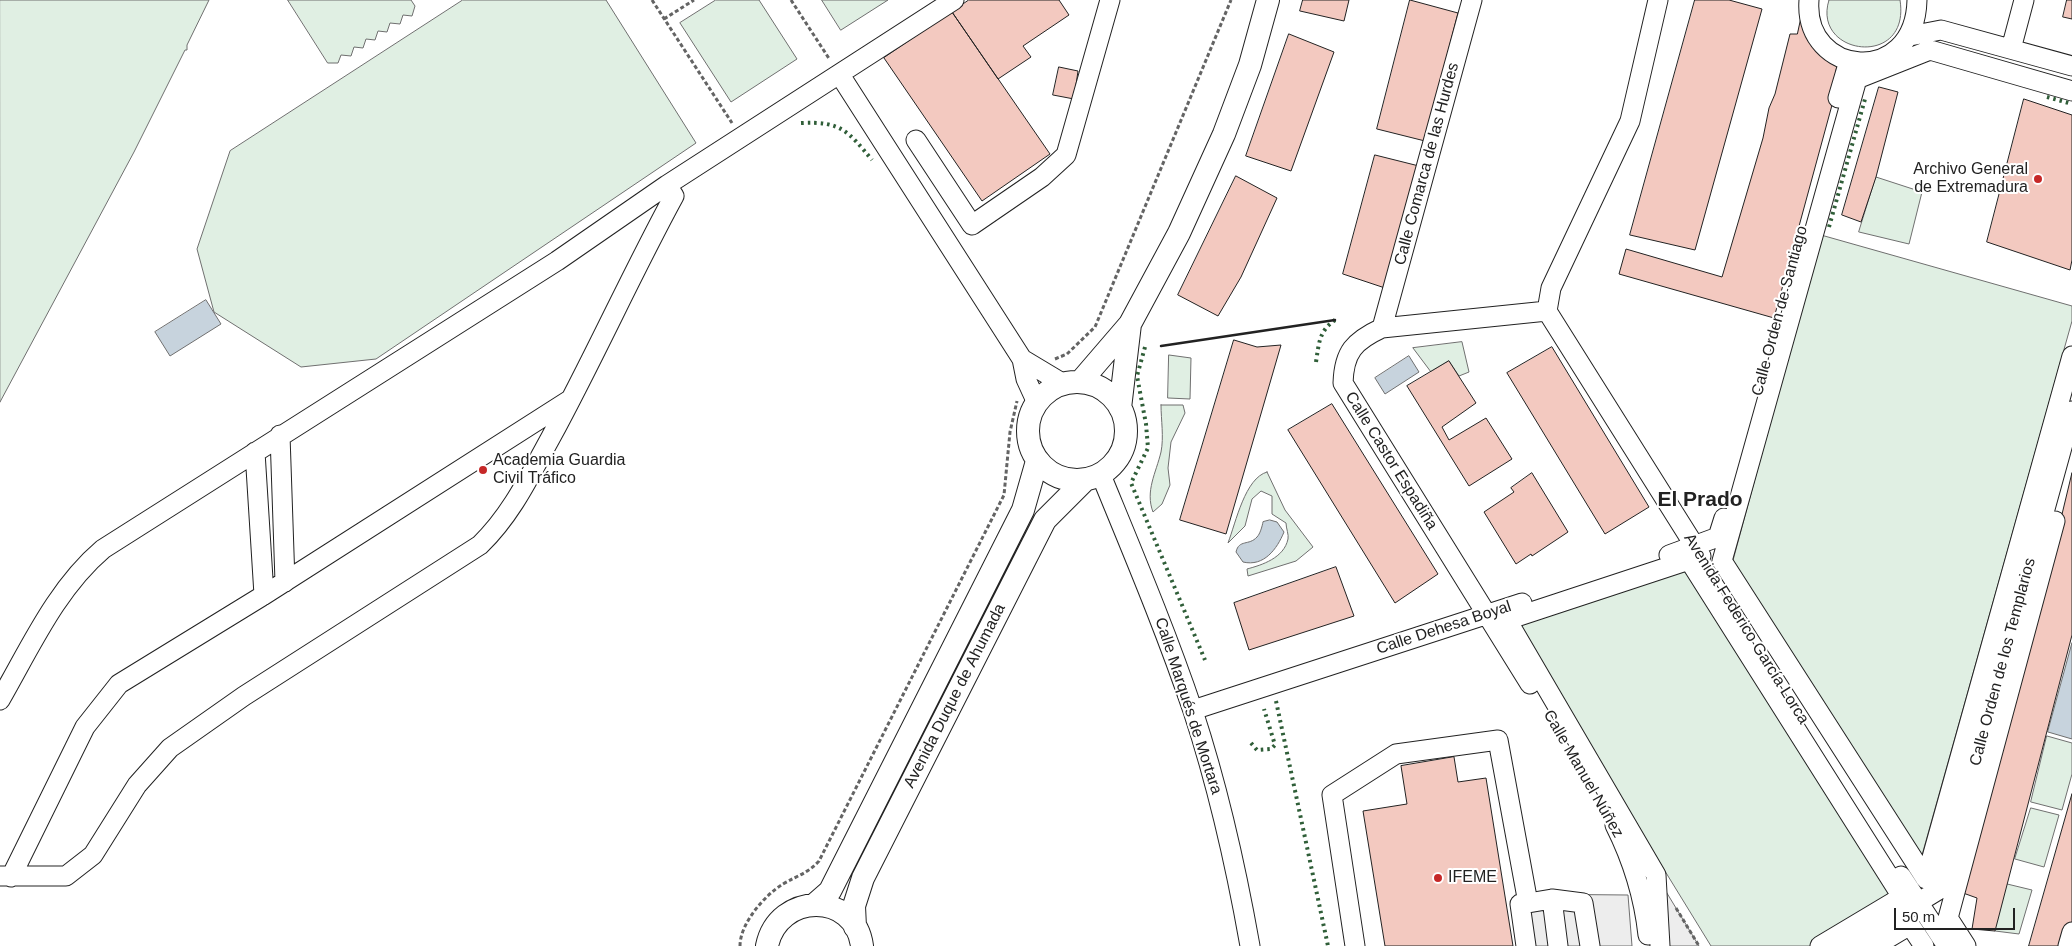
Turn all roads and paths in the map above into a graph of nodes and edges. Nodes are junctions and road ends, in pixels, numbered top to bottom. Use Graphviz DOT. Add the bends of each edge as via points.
graph roads {
  1 [pos="652,0"];
  2 [pos="694,0"];
  3 [pos="791,0"];
  4 [pos="954,0"];
  5 [pos="1110,0"];
  6 [pos="1231,0"];
  7 [pos="1268,0"];
  8 [pos="1472,0"];
  9 [pos="1658,0"];
  10 [pos="1809,0"];
  11 [pos="1917,0"];
  12 [pos="2024,0"];
  13 [pos="664,19"];
  14 [pos="1941,30"];
  15 [pos="1910,36"];
  16 [pos="2011,49"];
  17 [pos="1849,61"];
  18 [pos="2072,66"];
  19 [pos="840,75"];
  20 [pos="2072,91"];
  21 [pos="742,137"];
  22 [pos="916,140"];
  23 [pos="667,185"];
  24 [pos="1547,311"];
  25 [pos="1130,324"];
  26 [pos="1382,328"];
  27 [pos="2072,356"];
  28 [pos="1033,374"];
  29 [pos="1072,382"];
  30 [pos="573,397"];
  31 [pos="1037,403"];
  32 [pos="1120,408"];
  33 [pos="2072,411"];
  34 [pos="280,435"];
  35 [pos="255,452"];
  36 [pos="2068,458"];
  37 [pos="1037,461"];
  38 [pos="1093,477"];
  39 [pos="1695,546"];
  40 [pos="285,582"];
  41 [pos="264,595"];
  42 [pos="1486,614"];
  43 [pos="0,700"];
  44 [pos="1193,710"];
  45 [pos="5,876"];
  46 [pos="1552,899"];
  47 [pos="1918,901"];
  48 [pos="1528,903"];
  49 [pos="814,905"];
  50 [pos="1675,906"];
  51 [pos="2072,932"];
  52 [pos="858,936"];
  53 [pos="740,946"];
  54 [pos="767,946"];
  55 [pos="1250,946"];
  56 [pos="1355,946"];
  57 [pos="1526,946"];
  58 [pos="1558,946"];
  59 [pos="1590,946"];
  60 [pos="1649,946"];
  61 [pos="1660,946"];
  62 [pos="1699,946"];
  63 [pos="1820,946"];
  64 [pos="1847,946"];
  65 [pos="1875,946"];
  66 [pos="1924,946"];
  67 [pos="1947,946"];
  68 [pos="1966,946"];
  69 [pos="2068,946"];
  1 -- 13 [label="path"];
  2 -- 13 [label="path"];
  3 -- 19 [label="path"];
  4 -- 19 [label="street"];
  5 -- 22 [label="street" via="1066,155 1042,176 972,225"];
  6 -- 28 [label="path" via="1095,326 1067,354 1049,361"];
  7 -- 25 [label="main road" via="1250,65 1224,134 1179,233"];
  8 -- 26 [label="street, Calle Comarca de las Hurdes"];
  9 -- 24 [label="street" via="1630,121 1551,288"];
  10 -- 17 [label="street" via="1812,28 1820,42 1833,54"];
  11 -- 14 [label="street"];
  11 -- 15 [label="street"];
  12 -- 16 [label="street"];
  13 -- 21 [label="path"];
  14 -- 15 [label="street"];
  14 -- 16 [label="street"];
  15 -- 17 [label="street" via="1884,58"];
  16 -- 18 [label="street"];
  17 -- 39 [label="street, Calle Orden de Santiago" via="1718,537"];
  19 -- 21 [label="street"];
  19 -- 28 [label="street"];
  20 -- 27 [label="street" via="1930,50 1857,79 1722,561 1926,879"];
  21 -- 23 [label="street"];
  23 -- 30 [label="street" via="674,196"];
  23 -- 34 [label="street" via="557,261"];
  24 -- 26 [label="street, Calle Castor Espadiña"];
  24 -- 39 [label="street, Avenida Federico García Lorca"];
  25 -- 29 [label="main road"];
  25 -- 32 [label="main road"];
  26 -- 42 [label="street, Calle Castor Espadiña" via="1362,338 1352,348 1344,364 1343,383"];
  28 -- 29 [label="street"];
  28 -- 31 [label="street"];
  28 -- 53 [label="path" via="1018,384 1004,495 819,861 809,872 783,884 766,899 749,919"];
  29 -- 31 [label="main road" via="1045,392"];
  29 -- 32 [label="main road" via="1098,386 1110,394"];
  30 -- 40 [label="street"];
  30 -- 45 [label="street" via="514,504 498,528 480,545 244,696 170,748 137,785 93,855 66,876"];
  31 -- 37 [label="main road" via="1027,427 1028,444"];
  32 -- 38 [label="main road" via="1126,426 1125,443 1116,462"];
  33 -- 36 [label="street, Calle Orden de los Templarios"];
  34 -- 35 [label="street"];
  34 -- 40 [label="street"];
  35 -- 41 [label="street"];
  35 -- 43 [label="street" via="103,549 85,565 66,587"];
  36 -- 47 [label="street, Calle Orden de los Templarios" via="1940,889"];
  36 -- 68 [label="street" via="1948,918"];
  37 -- 38 [label="main road" via="1064,480"];
  37 -- 49 [label="main road, Avenida Duque de Ahumada" via="1014,528 830,892"];
  38 -- 44 [label="street, Calle Marqués de Mortara" via="1158,614"];
  38 -- 52 [label="main road, Avenida Duque de Ahumada" via="1045,520 863,878 854,906"];
  39 -- 42 [label="street, Calle Dehesa Boyal"];
  39 -- 47 [label="street, Avenida Federico García Lorca"];
  40 -- 41 [label="street"];
  41 -- 45 [label="street" via="119,684 85,727"];
  42 -- 44 [label="street, Calle Dehesa Boyal"];
  42 -- 60 [label="street, Calle Manuel Núñez" via="1619,833 1646,914"];
  44 -- 55 [label="street, Calle Marqués de Mortara" via="1224,822"];
  46 -- 48 [label="street"];
  46 -- 58 [label="street"];
  46 -- 59 [label="street" via="1583,903"];
  47 -- 64 [label="street, Calle Orden de los Templarios"];
  47 -- 67 [label="street, Avenida Federico García Lorca"];
  48 -- 56 [label="street" via="1498,740 1396,754 1332,795"];
  48 -- 57 [label="street" via="1520,904"];
  49 -- 52 [label="main road" via="839,912"];
  49 -- 54 [label="main road" via="802,906 782,917 770,933"];
  50 -- 62 [label="path"];
  51 -- 69 [label="street"];
  61 -- 63 [label="street" via="1656,875 1506,620 1689,560 1902,897"];
  65 -- 66 [label="street" via="1910,924"];
}
